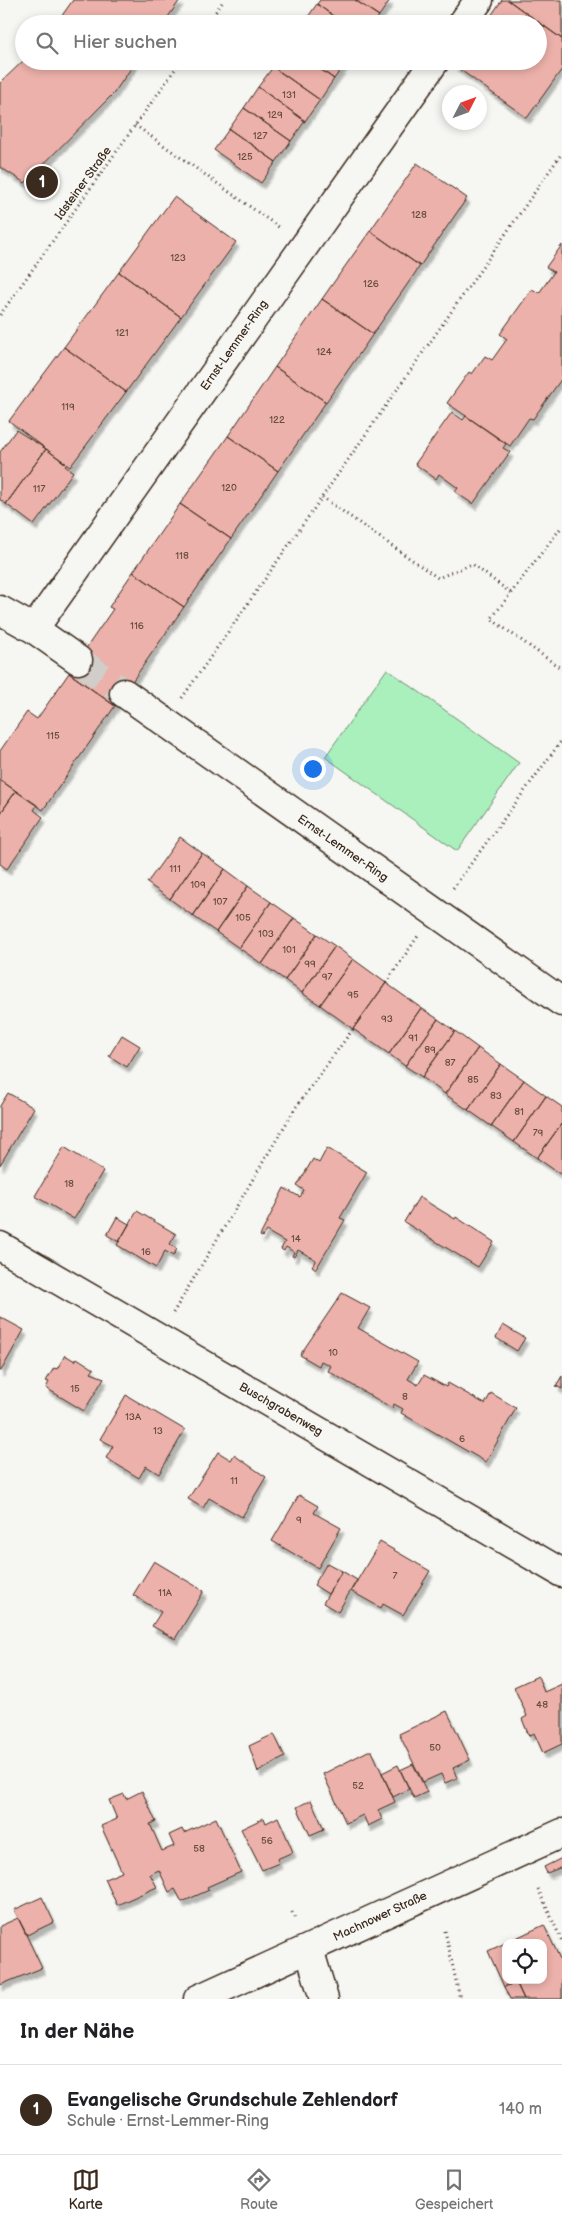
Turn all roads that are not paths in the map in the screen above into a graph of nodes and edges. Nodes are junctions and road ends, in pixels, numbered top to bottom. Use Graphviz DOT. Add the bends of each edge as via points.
graph roads {
  1 [pos="479,0"];
  2 [pos="468,15"];
  3 [pos="429,70"];
  4 [pos="0,610"];
  5 [pos="34,629"];
  6 [pos="78,660"];
  7 [pos="124,693"];
  8 [pos="562,1002"];
  9 [pos="0,1246"];
  10 [pos="562,1572"];
  11 [pos="562,1833"];
  12 [pos="309,1949"];
  13 [pos="198,1999"];
  14 [pos="324,1999"];
  1 -- 2 [label="street"];
  3 -- 5 [label="street, Ernst-Lemmer-Ring"];
  4 -- 5 [label="street"];
  5 -- 6 [label="street"];
  7 -- 8 [label="street, Ernst-Lemmer-Ring"];
  9 -- 10 [label="street, Buschgrabenweg"];
  11 -- 12 [label="street, Machnower Straße"];
  12 -- 13 [label="street, Machnower Straße"];
  12 -- 14 [label="street"];
}
